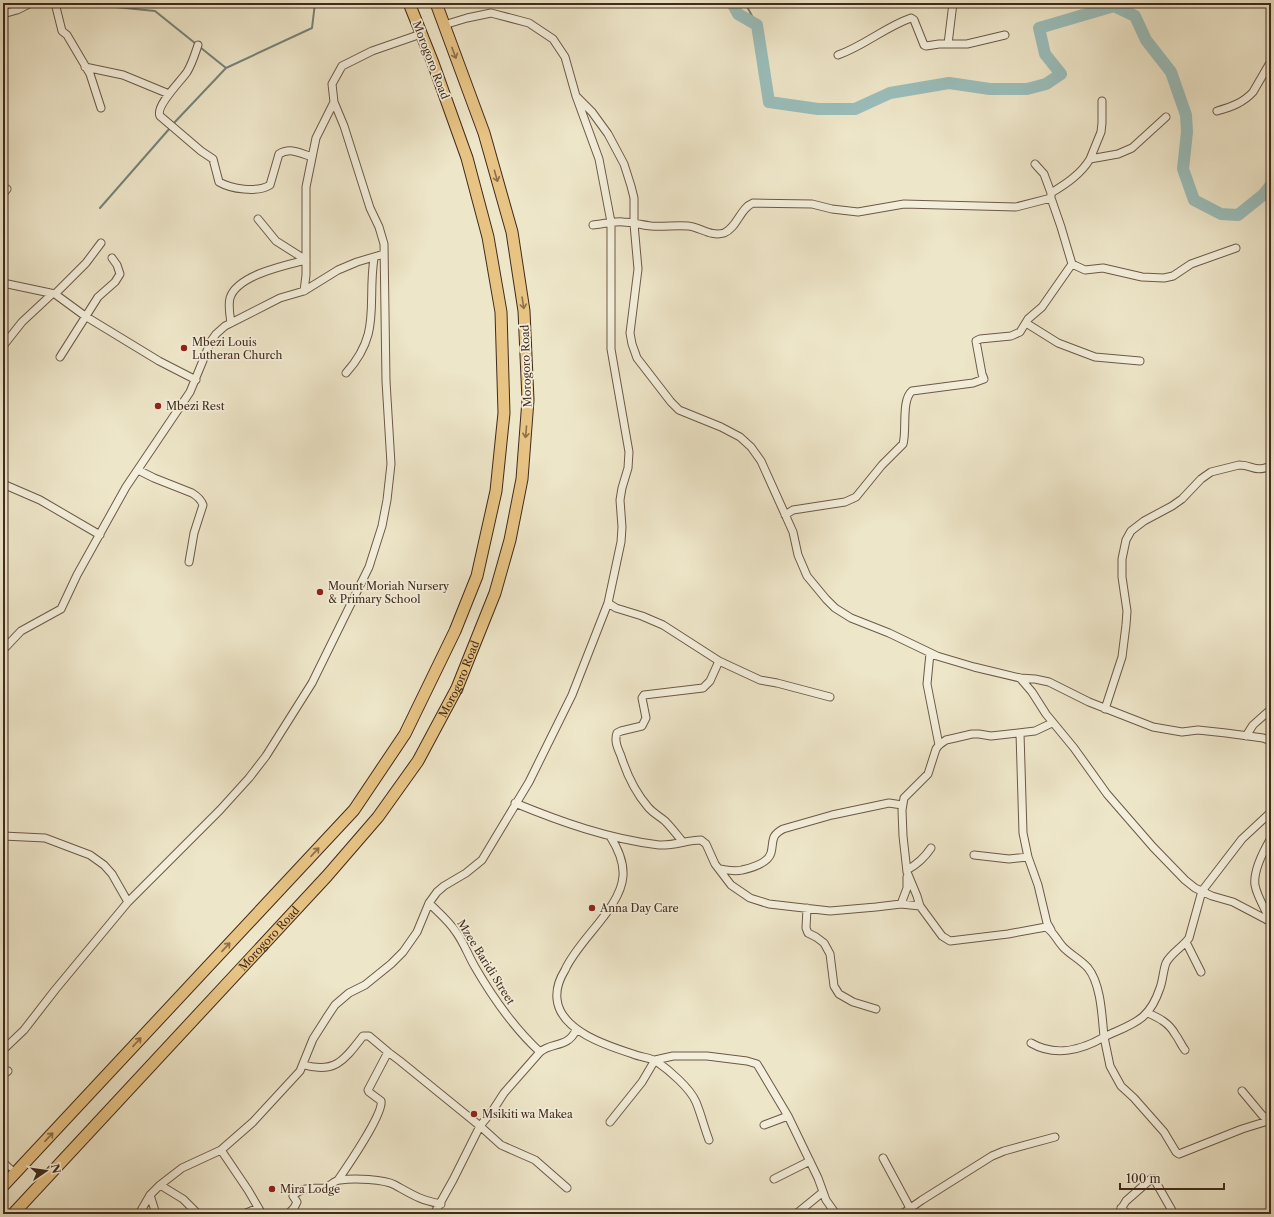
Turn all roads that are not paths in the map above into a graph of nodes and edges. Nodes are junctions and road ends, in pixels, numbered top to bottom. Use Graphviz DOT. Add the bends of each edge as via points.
graph roads {
  1 [pos="32,3"];
  2 [pos="55,3"];
  3 [pos="409,3"];
  4 [pos="436,3"];
  5 [pos="953,3"];
  6 [pos="3,14"];
  7 [pos="444,25"];
  8 [pos="421,34"];
  9 [pos="1005,35"];
  10 [pos="948,44"];
  11 [pos="198,45"];
  12 [pos="838,55"];
  13 [pos="1271,62"];
  14 [pos="85,67"];
  15 [pos="169,94"];
  16 [pos="576,96"];
  17 [pos="1102,101"];
  18 [pos="334,102"];
  19 [pos="101,108"];
  20 [pos="1217,111"];
  21 [pos="1166,117"];
  22 [pos="312,157"];
  23 [pos="1090,159"];
  24 [pos="1035,164"];
  25 [pos="1051,196"];
  26 [pos="258,219"];
  27 [pos="611,222"];
  28 [pos="634,224"];
  29 [pos="593,225"];
  30 [pos="100,243"];
  31 [pos="1236,248"];
  32 [pos="384,254"];
  33 [pos="112,258"];
  34 [pos="374,258"];
  35 [pos="306,260"];
  36 [pos="1072,264"];
  37 [pos="3,283"];
  38 [pos="304,291"];
  39 [pos="53,294"];
  40 [pos="85,316"];
  41 [pos="231,323"];
  42 [pos="1026,323"];
  43 [pos="3,346"];
  44 [pos="60,357"];
  45 [pos="1140,362"];
  46 [pos="346,373"];
  47 [pos="196,380"];
  48 [pos="1271,466"];
  49 [pos="138,470"];
  50 [pos="3,484"];
  51 [pos="785,515"];
  52 [pos="100,535"];
  53 [pos="189,562"];
  54 [pos="608,603"];
  55 [pos="3,650"];
  56 [pos="930,653"];
  57 [pos="719,661"];
  58 [pos="1020,678"];
  59 [pos="830,697"];
  60 [pos="1105,709"];
  61 [pos="1271,709"];
  62 [pos="1052,723"];
  63 [pos="1020,733"];
  64 [pos="1246,736"];
  65 [pos="1271,741"];
  66 [pos="939,745"];
  67 [pos="516,803"];
  68 [pos="902,804"];
  69 [pos="1271,812"];
  70 [pos="3,836"];
  71 [pos="610,836"];
  72 [pos="1271,838"];
  73 [pos="683,842"];
  74 [pos="931,848"];
  75 [pos="974,855"];
  76 [pos="1028,857"];
  77 [pos="720,869"];
  78 [pos="907,871"];
  79 [pos="1202,891"];
  80 [pos="128,902"];
  81 [pos="429,903"];
  82 [pos="900,904"];
  83 [pos="920,906"];
  84 [pos="807,908"];
  85 [pos="1271,922"];
  86 [pos="1051,930"];
  87 [pos="1186,942"];
  88 [pos="1201,972"];
  89 [pos="876,1009"];
  90 [pos="1148,1012"];
  91 [pos="576,1030"];
  92 [pos="1104,1037"];
  93 [pos="1031,1043"];
  94 [pos="3,1050"];
  95 [pos="1185,1050"];
  96 [pos="388,1052"];
  97 [pos="540,1052"];
  98 [pos="655,1060"];
  99 [pos="304,1065"];
  100 [pos="1242,1091"];
  101 [pos="788,1116"];
  102 [pos="1270,1120"];
  103 [pos="610,1122"];
  104 [pos="764,1125"];
  105 [pos="480,1126"];
  106 [pos="1055,1138"];
  107 [pos="709,1140"];
  108 [pos="222,1150"];
  109 [pos="883,1158"];
  110 [pos="3,1161"];
  111 [pos="810,1161"];
  112 [pos="15,1172"];
  113 [pos="774,1179"];
  114 [pos="338,1180"];
  115 [pos="160,1184"];
  116 [pos="3,1186"];
  117 [pos="567,1188"];
  118 [pos="823,1192"];
  119 [pos="150,1195"];
  120 [pos="441,1204"];
  121 [pos="910,1208"];
  122 [pos="260,1211"];
  123 [pos="1120,1211"];
  124 [pos="12,1214"];
  125 [pos="139,1214"];
  126 [pos="156,1214"];
  127 [pos="198,1214"];
  128 [pos="244,1214"];
  129 [pos="288,1214"];
  130 [pos="434,1214"];
  131 [pos="796,1214"];
  132 [pos="836,1214"];
  133 [pos="902,1214"];
  134 [pos="1128,1214"];
  135 [pos="1174,1214"];
  1 -- 6 [label="street"];
  2 -- 14 [label="street" via="62,31"];
  3 -- 8 [label="highway, Morogoro Road"];
  4 -- 7 [label="highway, Morogoro Road"];
  5 -- 10 [label="street"];
  7 -- 16 [label="street" via="491,14 528,24 554,39 565,57"];
  7 -- 124 [label="highway, Morogoro Road, one-way" via="486,140 512,232 524,312 528,400 522,479 510,540 495,593 457,688 418,761 378,817 328,876"];
  8 -- 18 [label="street" via="372,51 342,66 332,84"];
  112 -- 8 [label="highway, Morogoro Road, one-way" via="354,810 405,734 455,631 477,576 496,491 504,413 501,312 488,237 467,158"];
  9 -- 10 [label="street" via="967,44"];
  10 -- 12 [label="street" via="925,46 911,18"];
  11 -- 15 [label="street" via="188,71"];
  13 -- 20 [label="street" via="1249,96 1238,104"];
  14 -- 15 [label="street" via="123,75"];
  14 -- 19 [label="street" via="90,74"];
  15 -- 22 [label="street" via="159,110 160,116 213,159 219,182 225,186 258,190 270,185 279,154 285,150"];
  16 -- 27 [label="street" via="599,159"];
  16 -- 28 [label="street" via="586,104 603,126 624,164 634,198"];
  17 -- 23 [label="street" via="1101,132"];
  18 -- 22 [label="street" via="316,138"];
  18 -- 32 [label="street" via="382,236"];
  21 -- 23 [label="street" via="1132,148 1118,154"];
  22 -- 35 [label="street" via="306,187"];
  23 -- 25 [label="street" via="1085,168"];
  24 -- 25 [label="street" via="1044,174"];
  25 -- 28 [label="street" via="1016,207 904,204 852,212 812,204 753,203 741,214 732,228 722,234 687,226"];
  25 -- 36 [label="street"];
  26 -- 35 [label="street" via="276,241"];
  27 -- 28 [label="street"];
  27 -- 29 [label="street"];
  27 -- 54 [label="street" via="612,349 629,452 620,500 621,542"];
  28 -- 51 [label="street" via="638,279 630,333 637,358 679,410 721,427 740,437 751,447 761,461"];
  30 -- 39 [label="street" via="86,262"];
  31 -- 36 [label="street" via="1191,264 1173,276 1164,278 1142,277 1103,268 1085,270"];
  32 -- 34 [label="street"];
  32 -- 80 [label="street" via="386,381 391,464 382,526 369,567 312,683 266,756 220,810"];
  33 -- 40 [label="street" via="120,274 98,297"];
  34 -- 38 [label="street" via="338,270"];
  34 -- 46 [label="street" via="369,334 363,350"];
  35 -- 38 [label="street"];
  35 -- 41 [label="street" via="264,272 239,285 230,299"];
  36 -- 42 [label="street" via="1042,307"];
  37 -- 39 [label="street"];
  38 -- 41 [label="street" via="280,298"];
  39 -- 40 [label="street"];
  39 -- 43 [label="street" via="22,322"];
  40 -- 44 [label="street"];
  40 -- 47 [label="street" via="159,361"];
  41 -- 47 [label="street" via="221,329 211,342"];
  42 -- 45 [label="street" via="1058,343 1095,357"];
  42 -- 51 [label="street" via="1020,332 1011,336 976,341 984,379 909,393 903,444 856,496 845,502 793,510"];
  47 -- 49 [label="street"];
  48 -- 60 [label="street" via="1257,470 1239,465 1211,472 1182,499 1131,531 1126,540 1122,559 1127,611 1122,657"];
  49 -- 52 [label="street"];
  49 -- 53 [label="street" via="192,493 202,501"];
  50 -- 52 [label="street" via="47,504"];
  51 -- 56 [label="street" via="807,576 835,608 851,618"];
  52 -- 55 [label="street" via="60,610 20,631"];
  54 -- 57 [label="street" via="663,625"];
  54 -- 67 [label="street" via="572,695"];
  56 -- 58 [label="street"];
  56 -- 66 [label="street" via="927,684"];
  57 -- 59 [label="street" via="760,680"];
  57 -- 73 [label="street" via="704,688 644,695 642,698 646,718 642,726 620,731 616,736 625,769 636,792 648,808 665,821"];
  58 -- 60 [label="street" via="1049,682"];
  58 -- 62 [label="street"];
  60 -- 64 [label="street" via="1167,730 1198,730"];
  61 -- 64 [label="street" via="1253,725"];
  62 -- 63 [label="street" via="1038,730"];
  62 -- 79 [label="street" via="1153,848 1185,880"];
  63 -- 66 [label="street" via="991,736 972,734 946,740"];
  63 -- 76 [label="street" via="1023,834"];
  64 -- 65 [label="street"];
  66 -- 68 [label="street" via="928,774 908,793"];
  67 -- 71 [label="street"];
  67 -- 81 [label="street" via="482,860 444,886"];
  68 -- 77 [label="street" via="883,804 783,829 775,833 771,853 762,863 742,870"];
  68 -- 78 [label="street"];
  69 -- 79 [label="street" via="1242,839"];
  70 -- 80 [label="street" via="45,838 90,855 112,874"];
  71 -- 73 [label="street" via="660,845"];
  71 -- 91 [label="street" via="624,874 620,887 604,915 567,964 558,990 557,999 562,1013"];
  72 -- 85 [label="street" via="1260,856 1254,880"];
  73 -- 77 [label="street" via="702,840"];
  74 -- 78 [label="street"];
  75 -- 76 [label="street" via="1009,859"];
  76 -- 86 [label="street"];
  77 -- 84 [label="street" via="731,885 750,898 769,904"];
  78 -- 82 [label="street" via="907,888"];
  78 -- 83 [label="street"];
  79 -- 85 [label="street" via="1233,902"];
  79 -- 87 [label="street"];
  80 -- 94 [label="street" via="24,1030"];
  81 -- 97 [label="street, Mzee Baridi Street" via="456,932 481,977 513,1024"];
  81 -- 99 [label="street" via="417,932 403,952 370,981 335,1005 313,1039 306,1053"];
  82 -- 83 [label="street"];
  82 -- 84 [label="street" via="830,911"];
  83 -- 86 [label="street" via="942,936 950,941 1046,927"];
  84 -- 89 [label="street" via="806,928 808,933 824,943 830,954 834,986 839,994 853,1002"];
  86 -- 92 [label="street" via="1061,945 1089,970 1096,982"];
  87 -- 88 [label="street"];
  87 -- 90 [label="street" via="1166,964 1160,988"];
  90 -- 92 [label="street" via="1141,1020"];
  90 -- 95 [label="street" via="1169,1026"];
  91 -- 97 [label="street" via="565,1042"];
  91 -- 98 [label="street" via="616,1048"];
  92 -- 93 [label="street" via="1069,1050 1043,1048"];
  92 -- 102 [label="street" via="1110,1066 1121,1086 1164,1132 1179,1154"];
  96 -- 99 [label="street" via="365,1035 340,1062 323,1067"];
  96 -- 105 [label="street"];
  96 -- 114 [label="street" via="368,1090 381,1105"];
  97 -- 105 [label="street" via="509,1087"];
  98 -- 101 [label="street" via="693,1055 754,1062"];
  98 -- 103 [label="street" via="642,1082"];
  98 -- 107 [label="street" via="690,1092"];
  99 -- 108 [label="street" via="253,1122"];
  100 -- 102 [label="street" via="1262,1115"];
  101 -- 104 [label="street"];
  101 -- 111 [label="street"];
  105 -- 117 [label="street" via="500,1145 535,1160"];
  105 -- 120 [label="street"];
  106 -- 121 [label="street" via="997,1154"];
  108 -- 115 [label="street" via="182,1168"];
  108 -- 122 [label="street"];
  109 -- 121 [label="street"];
  110 -- 112 [label="street"];
  111 -- 113 [label="street"];
  111 -- 118 [label="street"];
  112 -- 116 [label="highway, Morogoro Road"];
  114 -- 120 [label="street" via="388,1183 420,1199"];
  114 -- 129 [label="street" via="328,1187 302,1189 293,1196 297,1202"];
  115 -- 119 [label="street"];
  115 -- 127 [label="street" via="183,1199"];
  118 -- 131 [label="street"];
  118 -- 132 [label="street"];
  119 -- 125 [label="street"];
  119 -- 126 [label="street"];
  120 -- 130 [label="street"];
  121 -- 133 [label="street"];
  122 -- 128 [label="street"];
  123 -- 134 [label="street"];
  123 -- 135 [label="street" via="1134,1193 1154,1178"];
}
